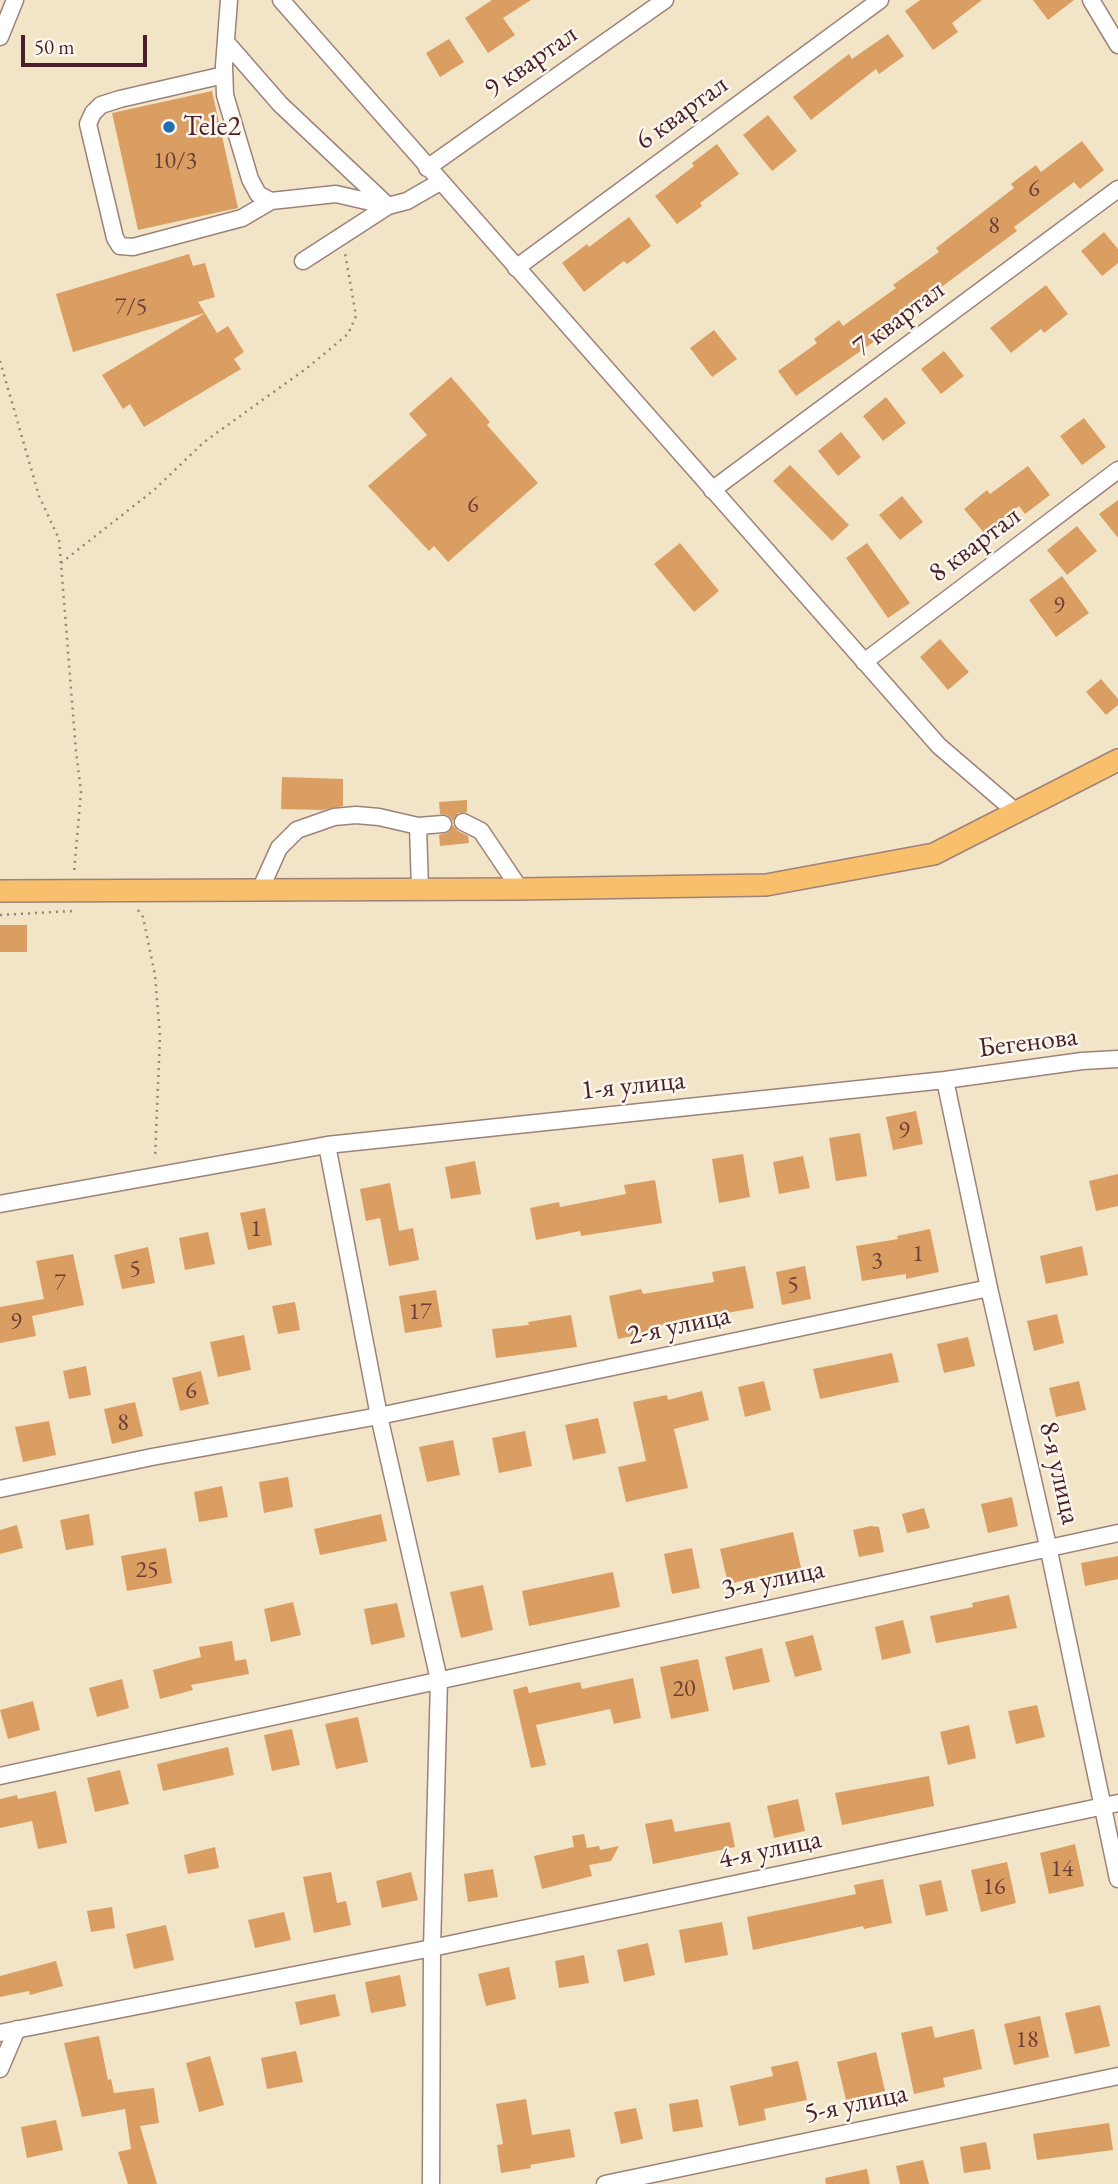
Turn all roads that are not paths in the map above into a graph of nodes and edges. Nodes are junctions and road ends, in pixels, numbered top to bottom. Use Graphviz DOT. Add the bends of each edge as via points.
graph roads {
  1 [pos="15,0"];
  2 [pos="229,0"];
  3 [pos="281,0"];
  4 [pos="665,0"];
  5 [pos="880,0"];
  6 [pos="1091,0"];
  7 [pos="0,37"];
  8 [pos="226,42"];
  9 [pos="1118,45"];
  10 [pos="224,75"];
  11 [pos="427,167"];
  12 [pos="440,182"];
  13 [pos="1118,189"];
  14 [pos="271,201"];
  15 [pos="388,206"];
  16 [pos="303,261"];
  17 [pos="516,268"];
  18 [pos="1118,470"];
  19 [pos="712,490"];
  20 [pos="864,662"];
  21 [pos="1118,760"];
  22 [pos="1016,812"];
  23 [pos="463,822"];
  24 [pos="443,824"];
  25 [pos="418,826"];
  26 [pos="420,889"];
  27 [pos="520,889"];
  28 [pos="260,890"];
  29 [pos="0,891"];
  30 [pos="1118,1059"];
  31 [pos="945,1080"];
  32 [pos="327,1144"];
  33 [pos="0,1204"];
  34 [pos="989,1288"];
  35 [pos="379,1416"];
  36 [pos="0,1489"];
  37 [pos="1118,1533"];
  38 [pos="1048,1546"];
  39 [pos="439,1680"];
  40 [pos="0,1776"];
  41 [pos="1111,1805"];
  42 [pos="1118,1879"];
  43 [pos="432,1948"];
  44 [pos="17,2029"];
  45 [pos="0,2033"];
  46 [pos="0,2069"];
  47 [pos="1118,2076"];
  48 [pos="431,2184"];
  49 [pos="605,2184"];
  1 -- 7 [label="street"];
  2 -- 8 [label="street"];
  3 -- 11 [label="street"];
  4 -- 11 [label="street, 9 квартал"];
  5 -- 17 [label="street, 6 квартал"];
  6 -- 9 [label="street"];
  8 -- 10 [label="street"];
  8 -- 15 [label="street" via="280,104"];
  10 -- 14 [label="street" via="225,95 250,179 258,194"];
  10 -- 14 [label="street" via="120,99 93,113 88,124 115,238 120,246 133,247 242,218"];
  11 -- 12 [label="street"];
  12 -- 15 [label="street"];
  12 -- 17 [label="street"];
  13 -- 19 [label="street, 7 квартал"];
  14 -- 15 [label="street" via="336,194"];
  15 -- 16 [label="street"];
  17 -- 19 [label="street"];
  18 -- 20 [label="street, 8 квартал"];
  19 -- 20 [label="street"];
  20 -- 22 [label="street" via="939,746"];
  21 -- 22 [label="main road"];
  22 -- 27 [label="main road" via="934,854 766,884"];
  23 -- 27 [label="street" via="481,831"];
  24 -- 25 [label="street"];
  25 -- 26 [label="street"];
  25 -- 28 [label="street" via="356,815 334,817 297,831 279,848"];
  26 -- 27 [label="main road"];
  26 -- 28 [label="main road"];
  28 -- 29 [label="main road"];
  30 -- 31 [label="street, Бегенова"];
  31 -- 32 [label="street, 1-я улица"];
  31 -- 34 [label="street, 8-я улица"];
  32 -- 33 [label="street, 1-я улица"];
  32 -- 35 [label="street"];
  34 -- 35 [label="street, 2-я улица"];
  34 -- 38 [label="street, 8-я улица"];
  35 -- 36 [label="street, 2-я улица"];
  35 -- 39 [label="street"];
  37 -- 38 [label="street, 3-я улица"];
  38 -- 39 [label="street, 3-я улица"];
  38 -- 41 [label="street, 8-я улица"];
  39 -- 40 [label="street, 3-я улица"];
  39 -- 43 [label="street"];
  41 -- 42 [label="street, 8-я улица"];
  41 -- 43 [label="street, 4-я улица"];
  43 -- 44 [label="street, 4-я улица"];
  43 -- 48 [label="street"];
  44 -- 45 [label="street, 4-я улица"];
  44 -- 46 [label="street"];
  47 -- 49 [label="street, 5-я улица"];
}
